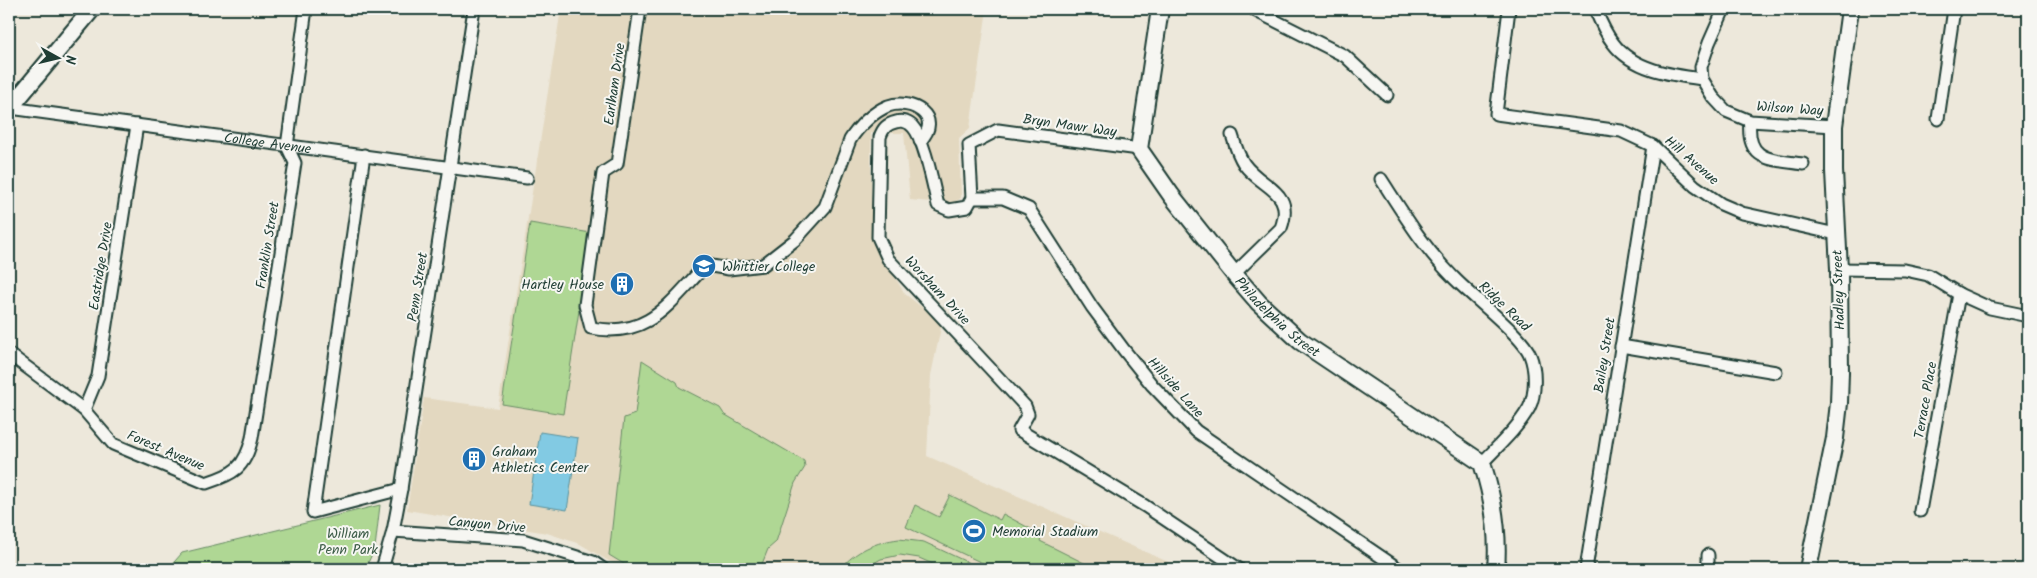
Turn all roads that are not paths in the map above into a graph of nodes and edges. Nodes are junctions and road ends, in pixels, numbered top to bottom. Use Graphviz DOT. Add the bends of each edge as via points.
graph roads {
  1 [pos="92,9"];
  2 [pos="306,9"];
  3 [pos="474,9"];
  4 [pos="640,9"];
  5 [pos="1160,9"];
  6 [pos="1257,9"];
  7 [pos="1509,9"];
  8 [pos="1595,9"];
  9 [pos="1724,9"];
  10 [pos="1850,9"];
  11 [pos="1954,9"];
  12 [pos="1702,79"];
  13 [pos="1387,95"];
  14 [pos="9,109"];
  15 [pos="1938,119"];
  16 [pos="1750,121"];
  17 [pos="137,125"];
  18 [pos="1834,126"];
  19 [pos="1232,135"];
  20 [pos="920,141"];
  21 [pos="287,146"];
  22 [pos="1653,146"];
  23 [pos="1139,149"];
  24 [pos="364,156"];
  25 [pos="1803,164"];
  26 [pos="451,168"];
  27 [pos="527,178"];
  28 [pos="1381,179"];
  29 [pos="972,198"];
  30 [pos="1836,234"];
  31 [pos="1839,269"];
  32 [pos="1234,274"];
  33 [pos="1959,294"];
  34 [pos="2028,316"];
  35 [pos="1621,346"];
  36 [pos="9,354"];
  37 [pos="1776,372"];
  38 [pos="84,410"];
  39 [pos="1482,462"];
  40 [pos="225,477"];
  41 [pos="401,489"];
  42 [pos="1920,510"];
  43 [pos="393,531"];
  44 [pos="1708,555"];
  45 [pos="382,569"];
  46 [pos="603,569"];
  47 [pos="1239,569"];
  48 [pos="1399,569"];
  49 [pos="1496,569"];
  50 [pos="1586,569"];
  51 [pos="1708,569"];
  52 [pos="1808,569"];
  1 -- 14 [label="street"];
  2 -- 21 [label="street, Franklin Street"];
  3 -- 26 [label="street, Penn Street"];
  4 -- 20 [label="street, Earlham Drive" via="617,164 603,173 585,305 591,328 609,331 632,328 657,315 706,265 730,269 763,265 795,240 825,207 850,140 888,106 901,104 919,108 930,124"];
  5 -- 23 [label="street"];
  6 -- 13 [label="street" via="1345,56"];
  7 -- 22 [label="street, Hill Avenue" via="1496,114 1621,131"];
  8 -- 12 [label="street" via="1614,44 1629,57 1659,72"];
  9 -- 12 [label="street" via="1704,55"];
  10 -- 18 [label="street, Hadley Street"];
  11 -- 15 [label="street"];
  12 -- 16 [label="street, Wilson Way" via="1726,111"];
  14 -- 17 [label="street, College Avenue"];
  16 -- 18 [label="street, Wilson Way"];
  16 -- 25 [label="street" via="1750,144 1758,154 1773,160"];
  17 -- 21 [label="street, College Avenue"];
  17 -- 38 [label="street, Eastridge Drive" via="98,376"];
  18 -- 30 [label="street, Hadley Street"];
  19 -- 32 [label="street" via="1244,164 1279,195 1286,207 1281,228"];
  20 -- 29 [label="street, Worsham Drive" via="938,205 948,210 968,207"];
  20 -- 47 [label="street, Worsham Drive" via="914,127 902,121 885,126 880,137 878,237 888,259 1025,406 1028,414 1019,430 1145,506"];
  21 -- 24 [label="street, College Avenue"];
  21 -- 40 [label="street, Franklin Street" via="294,162 252,438 248,456"];
  22 -- 30 [label="street, Hill Avenue" via="1696,186 1722,204 1742,213"];
  22 -- 35 [label="street, Bailey Street"];
  23 -- 29 [label="street, Bryn Mawr Way" via="998,130 969,145"];
  23 -- 32 [label="street, Philadelphia Street"];
  24 -- 26 [label="street, College Avenue"];
  24 -- 41 [label="street" via="313,512"];
  26 -- 27 [label="street, College Avenue"];
  26 -- 41 [label="street, Penn Street"];
  28 -- 39 [label="street, Ridge Road" via="1421,240 1452,277 1520,340 1530,355 1535,381 1530,406 1513,431"];
  29 -- 48 [label="street, Hillside Lane" via="1003,198 1029,209 1118,343 1196,431"];
  30 -- 31 [label="street, Hadley Street"];
  31 -- 33 [label="street" via="1905,270 1928,275"];
  31 -- 52 [label="street, Hadley Street" via="1839,402"];
  32 -- 39 [label="street, Philadelphia Street" via="1259,303 1300,341"];
  33 -- 34 [label="street" via="1990,308"];
  33 -- 42 [label="street, Terrace Place"];
  35 -- 37 [label="street"];
  35 -- 50 [label="street, Bailey Street"];
  36 -- 38 [label="street, Forest Avenue"];
  38 -- 40 [label="street, Forest Avenue" via="113,444 206,483"];
  39 -- 49 [label="street" via="1489,484 1498,543"];
  41 -- 43 [label="street, Penn Street"];
  43 -- 45 [label="street, Penn Street"];
  43 -- 46 [label="street, Canyon Drive" via="523,540 593,562"];
  44 -- 51 [label="street"];
}
